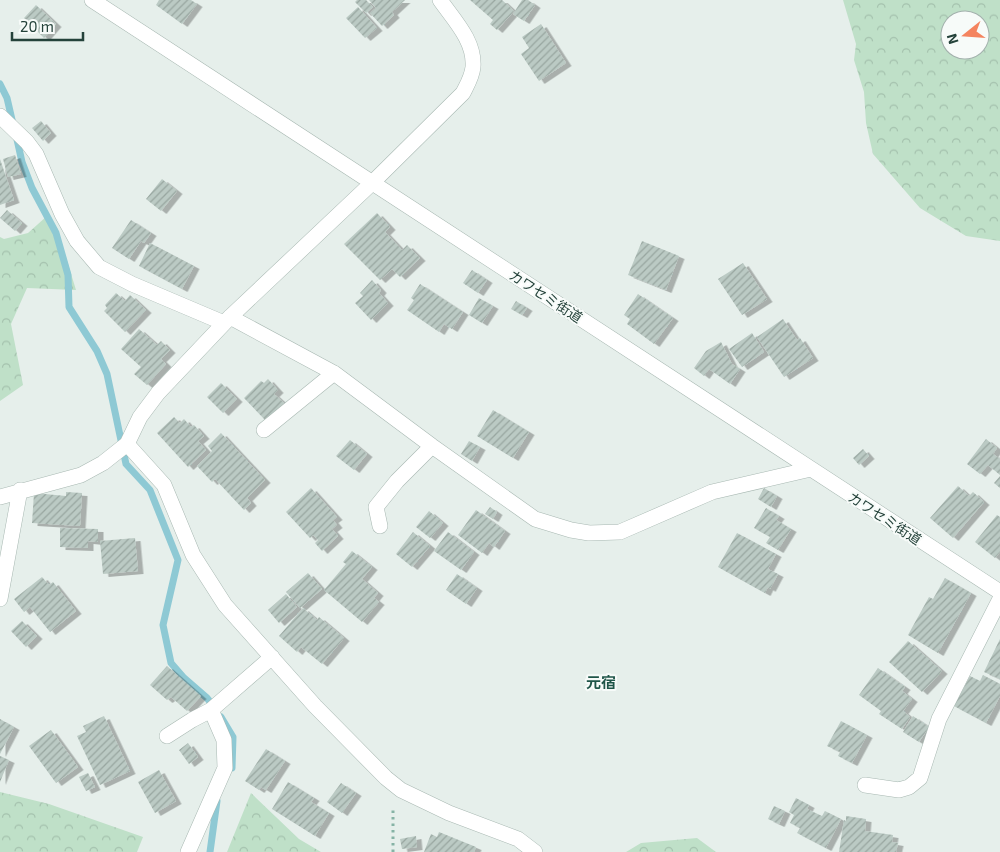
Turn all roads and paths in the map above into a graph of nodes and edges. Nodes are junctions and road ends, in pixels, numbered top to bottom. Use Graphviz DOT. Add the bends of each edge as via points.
graph roads {
  1 [pos="92,0"];
  2 [pos="440,0"];
  3 [pos="0,116"];
  4 [pos="373,182"];
  5 [pos="227,320"];
  6 [pos="334,373"];
  7 [pos="264,430"];
  8 [pos="127,444"];
  9 [pos="432,446"];
  10 [pos="811,469"];
  11 [pos="20,490"];
  12 [pos="0,497"];
  13 [pos="380,526"];
  14 [pos="1000,592"];
  15 [pos="0,599"];
  16 [pos="1000,599"];
  17 [pos="272,657"];
  18 [pos="211,710"];
  19 [pos="167,736"];
  20 [pos="865,785"];
  21 [pos="401,790"];
  22 [pos="188,852"];
  23 [pos="393,852"];
  24 [pos="535,852"];
  1 -- 4 [label="street, カワセミ街道"];
  2 -- 4 [label="street" via="470,43 473,67 470,79 463,93"];
  3 -- 5 [label="street" via="36,154 76,241 98,267 132,284"];
  4 -- 5 [label="street"];
  4 -- 10 [label="street, カワセミ街道"];
  5 -- 6 [label="street"];
  5 -- 8 [label="street" via="158,393 140,417"];
  6 -- 7 [label="street"];
  6 -- 9 [label="street"];
  8 -- 11 [label="street" via="81,475"];
  8 -- 17 [label="street" via="164,485 193,555 225,604"];
  9 -- 10 [label="street" via="535,519 589,533 620,532 712,492"];
  9 -- 13 [label="street" via="396,481 376,507"];
  10 -- 14 [label="street, カワセミ街道"];
  11 -- 12 [label="street"];
  11 -- 15 [label="street"];
  16 -- 20 [label="street" via="940,719 920,778 909,788 899,790"];
  17 -- 18 [label="street"];
  17 -- 21 [label="street" via="315,706"];
  18 -- 19 [label="street"];
  18 -- 22 [label="street" via="224,740 225,768"];
  21 -- 23 [label="path" via="393,808"];
  21 -- 24 [label="street" via="449,814 518,839"];
}
